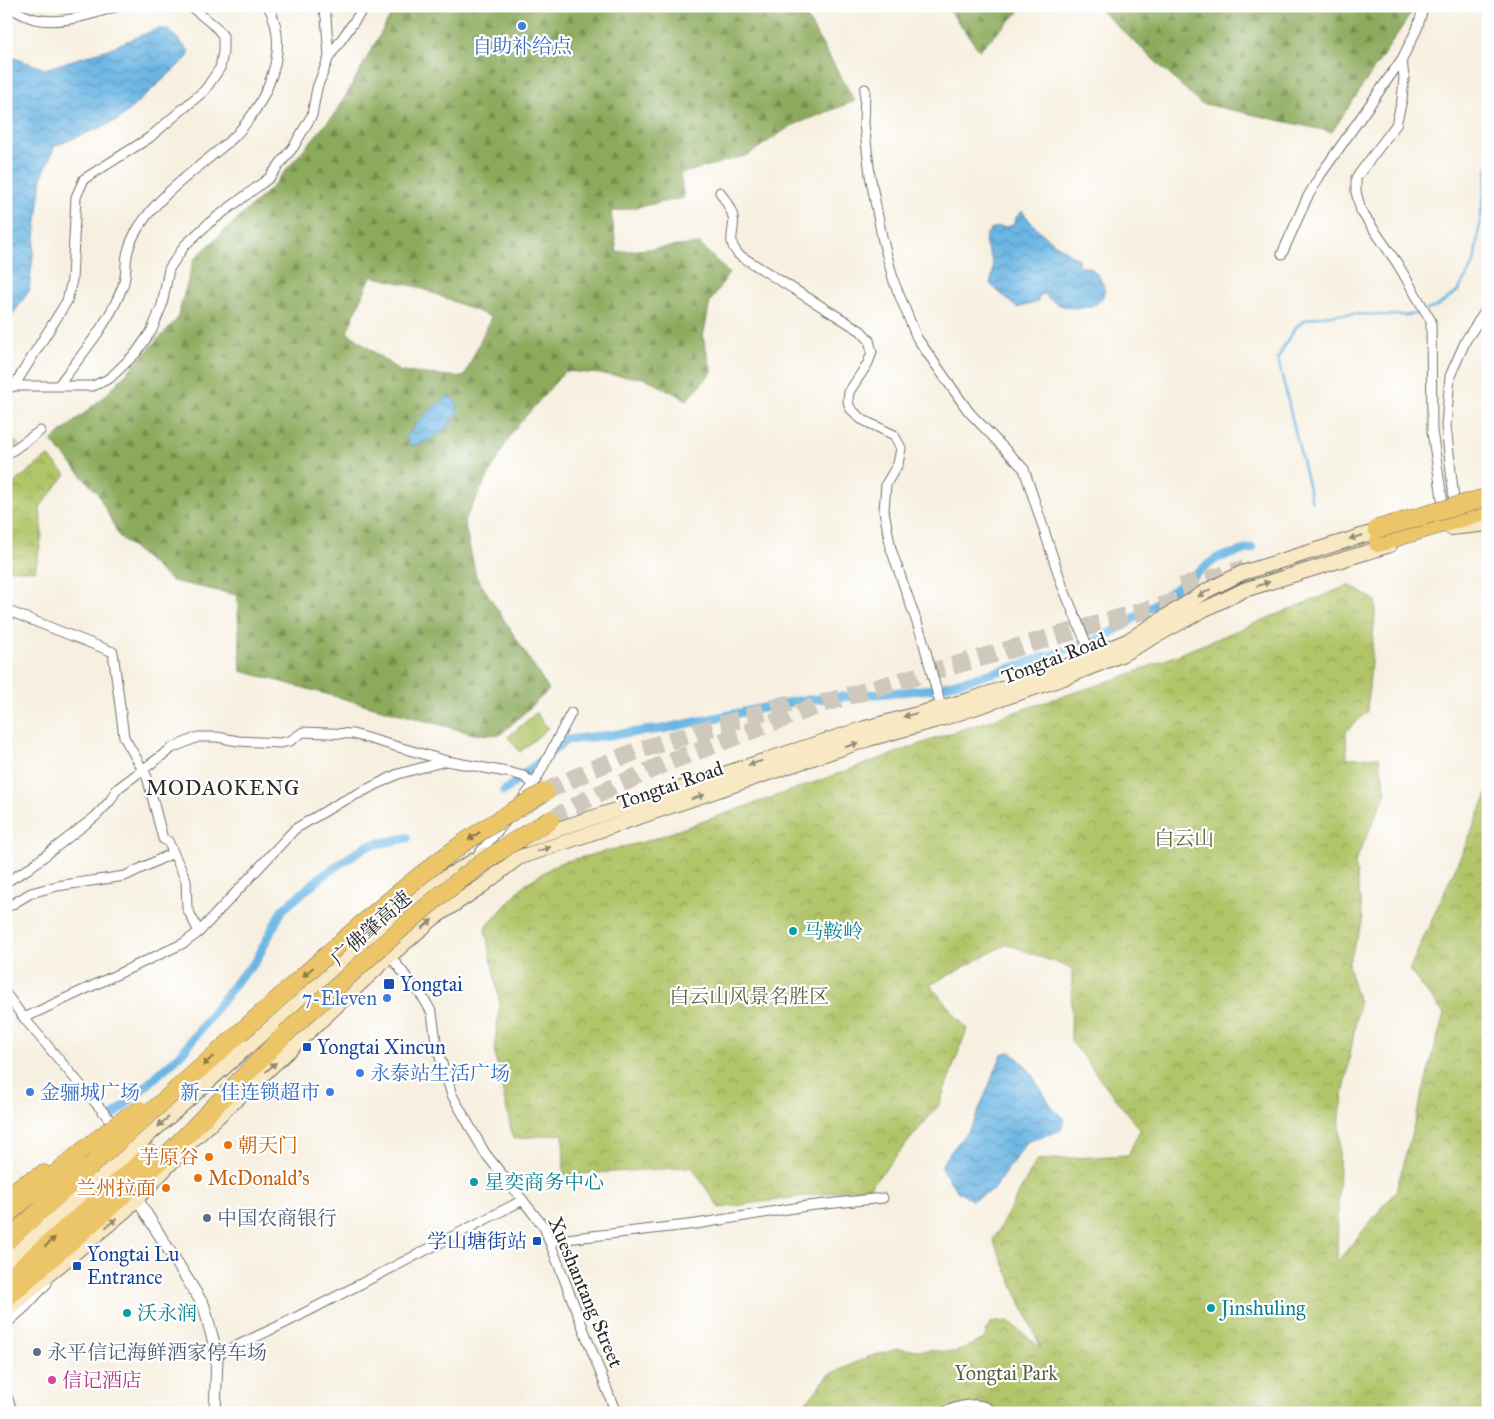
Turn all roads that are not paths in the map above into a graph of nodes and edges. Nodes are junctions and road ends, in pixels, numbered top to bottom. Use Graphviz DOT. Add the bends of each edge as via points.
graph roads {
  1 [pos="6,6"];
  2 [pos="118,6"];
  3 [pos="190,6"];
  4 [pos="268,6"];
  5 [pos="322,6"];
  6 [pos="365,6"];
  7 [pos="1424,6"];
  8 [pos="330,57"];
  9 [pos="1402,58"];
  10 [pos="864,90"];
  11 [pos="720,192"];
  12 [pos="1282,254"];
  13 [pos="1488,307"];
  14 [pos="58,386"];
  15 [pos="10,388"];
  16 [pos="40,430"];
  17 [pos="6,455"];
  18 [pos="1488,497"];
  19 [pos="1488,509"];
  20 [pos="1449,510"];
  21 [pos="1488,524"];
  22 [pos="6,610"];
  23 [pos="1092,657"];
  24 [pos="941,707"];
  25 [pos="571,713"];
  26 [pos="447,761"];
  27 [pos="144,770"];
  28 [pos="539,788"];
  29 [pos="550,820"];
  30 [pos="510,845"];
  31 [pos="173,853"];
  32 [pos="475,858"];
  33 [pos="518,858"];
  34 [pos="6,882"];
  35 [pos="488,882"];
  36 [pos="6,908"];
  37 [pos="199,932"];
  38 [pos="390,956"];
  39 [pos="6,994"];
  40 [pos="323,1017"];
  41 [pos="24,1018"];
  42 [pos="284,1034"];
  43 [pos="176,1090"];
  44 [pos="89,1146"];
  45 [pos="134,1148"];
  46 [pos="6,1196"];
  47 [pos="883,1198"];
  48 [pos="137,1199"];
  49 [pos="524,1200"];
  50 [pos="6,1216"];
  51 [pos="6,1241"];
  52 [pos="549,1241"];
  53 [pos="8,1260"];
  54 [pos="59,1264"];
  55 [pos="6,1281"];
  56 [pos="6,1298"];
  57 [pos="6,1310"];
  58 [pos="6,1323"];
  59 [pos="218,1355"];
  60 [pos="6,1394"];
  61 [pos="13,1413"];
  62 [pos="215,1413"];
  63 [pos="616,1413"];
  64 [pos="941,1413"];
  65 [pos="994,1413"];
  1 -- 2 [label="street" via="34,19 60,20"];
  3 -- 15 [label="street" via="223,36 220,68 205,90 164,126 84,179 76,197 72,280 67,301"];
  4 -- 14 [label="street" via="278,29 278,54 270,83 235,137 158,203 138,228 127,254 124,285 115,306"];
  5 -- 8 [label="street"];
  6 -- 8 [label="street"];
  7 -- 9 [label="street" via="1417,29"];
  8 -- 14 [label="street" via="312,115 294,146 269,178 185,245 169,269 162,305 152,330 136,353 110,378 92,386"];
  9 -- 12 [label="street" via="1307,198"];
  9 -- 20 [label="street" via="1404,78 1396,125 1356,178 1356,192 1361,211 1431,321 1432,431"];
  10 -- 23 [label="street" via="870,175 894,282 917,338 969,412 1024,469 1062,585"];
  11 -- 24 [label="street" via="733,218 733,248 739,254 861,331 869,340 872,352 849,392 848,400 850,408 861,420 894,436 900,448 898,464 886,484 884,511 891,549 922,637"];
  13 -- 20 [label="street" via="1466,340 1450,376 1446,426"];
  14 -- 15 [label="street"];
  16 -- 17 [label="street"];
  18 -- 19 [label="highway, bridge" via="1377,536"];
  19 -- 20 [label="main road, Tongtai Road" via="1468,506"];
  20 -- 23 [label="main road, Tongtai Road, one-way" via="1246,571 1208,590 1127,641"];
  33 -- 21 [label="main road, Tongtai Road, one-way" via="1064,678 1116,657 1212,606 1260,585 1458,526"];
  22 -- 27 [label="street" via="113,652 124,737"];
  23 -- 24 [label="main road, Tongtai Road"];
  24 -- 30 [label="main road, Tongtai Road, one-way" via="802,748"];
  25 -- 28 [label="street" via="543,766"];
  26 -- 27 [label="street" via="353,734 303,732 290,741 280,743 198,737 172,748"];
  26 -- 28 [label="street" via="523,776"];
  26 -- 37 [label="street" via="398,774 295,829"];
  27 -- 31 [label="street" via="163,838"];
  27 -- 34 [label="street" via="117,789 96,816 28,869"];
  28 -- 32 [label="street"];
  28 -- 43 [label="highway, 广佛肇高速, one-way, bridge" via="383,906"];
  29 -- 30 [label="highway, 广佛肇高速, bridge"];
  30 -- 32 [label="main road, Tongtai Road"];
  30 -- 33 [label="street"];
  30 -- 42 [label="highway, 广佛肇高速, bridge" via="465,876 413,919"];
  31 -- 36 [label="street" via="125,876 57,886 31,893"];
  31 -- 37 [label="street" via="186,880 187,908"];
  32 -- 35 [label="main road" via="488,870"];
  32 -- 45 [label="main road, Tongtai Road, one-way" via="412,900"];
  33 -- 35 [label="main road, Tongtai Road"];
  33 -- 40 [label="street" via="475,873 430,904 352,976"];
  38 -- 35 [label="main road, Tongtai Road, one-way" via="434,918"];
  37 -- 41 [label="street" via="184,943"];
  38 -- 40 [label="main road, Tongtai Road"];
  38 -- 49 [label="street, Xueshantang Street" via="432,1013 452,1095 485,1153"];
  39 -- 41 [label="street"];
  48 -- 40 [label="main road, Tongtai Road, one-way" via="186,1146"];
  41 -- 45 [label="street"];
  55 -- 42 [label="highway, 广佛肇高速, one-way"];
  42 -- 56 [label="highway" via="175,1147"];
  43 -- 44 [label="highway, bridge" via="128,1117"];
  43 -- 51 [label="highway, 广佛肇高速, bridge"];
  44 -- 46 [label="highway"];
  44 -- 50 [label="highway"];
  45 -- 53 [label="main road, Tongtai Road"];
  47 -- 52 [label="street"];
  54 -- 48 [label="main road, Tongtai Road, one-way"];
  48 -- 59 [label="street" via="204,1306"];
  49 -- 52 [label="street, Xueshantang Street" via="544,1227"];
  49 -- 59 [label="street" via="289,1322"];
  52 -- 63 [label="street, Xueshantang Street"];
  54 -- 57 [label="main road"];
  54 -- 58 [label="street, Tongtai Road" via="45,1284"];
  59 -- 62 [label="street"];
  60 -- 61 [label="street"];
  64 -- 65 [label="street" via="949,1408 977,1403"];
}
